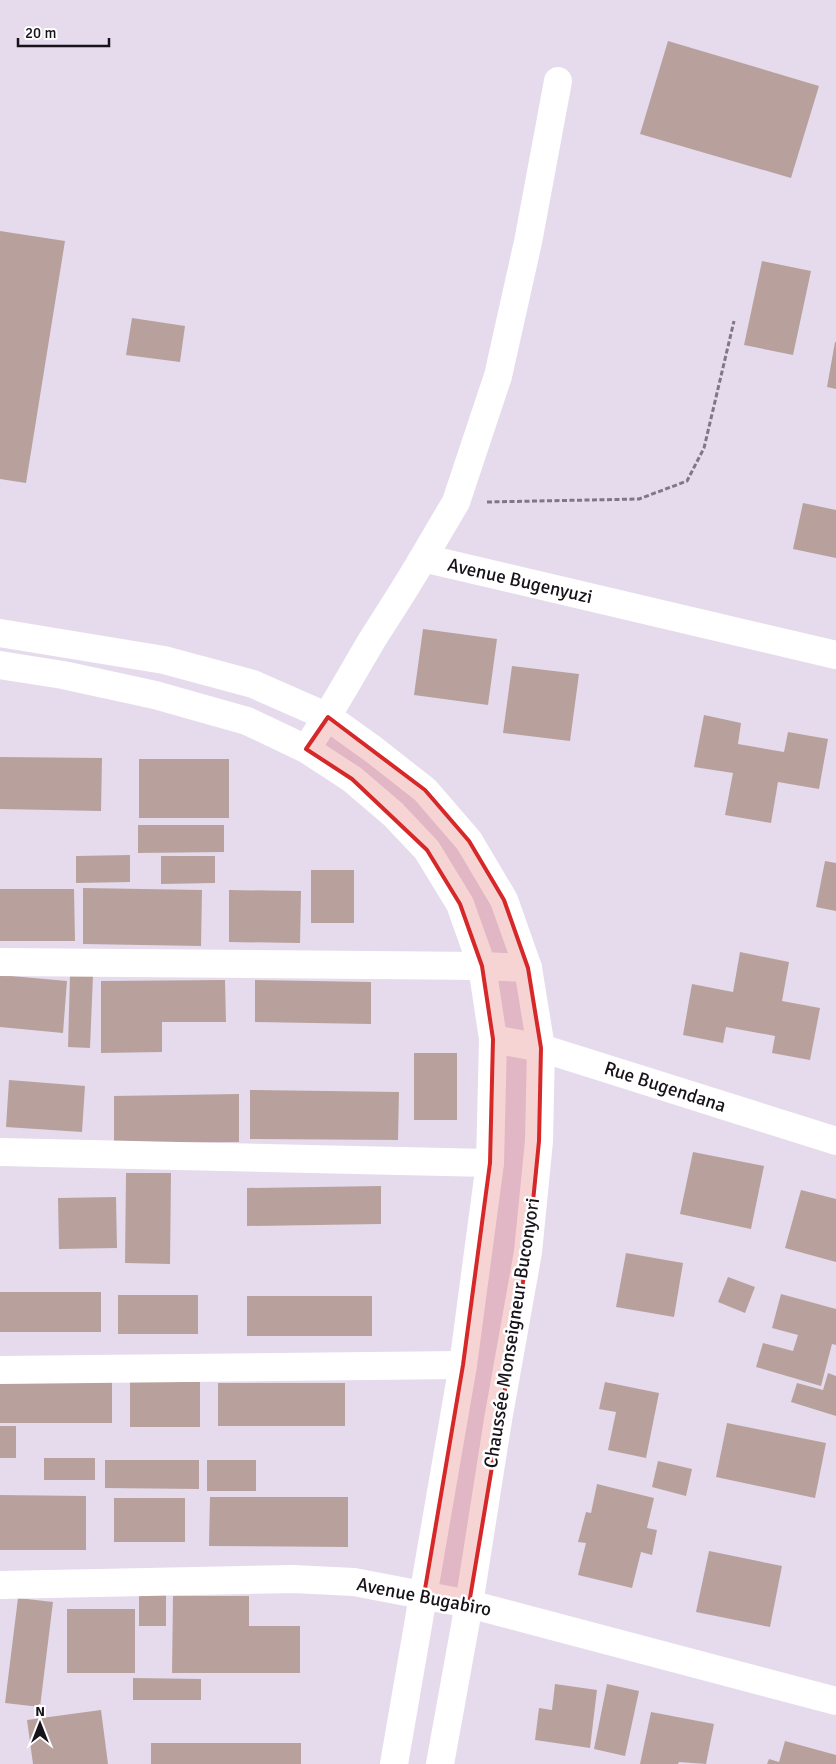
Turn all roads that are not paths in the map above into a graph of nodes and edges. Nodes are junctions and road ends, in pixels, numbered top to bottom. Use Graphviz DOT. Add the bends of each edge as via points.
graph roads {
  1 [pos="558,81"];
  2 [pos="423,558"];
  3 [pos="0,633"];
  4 [pos="836,655"];
  5 [pos="0,665"];
  6 [pos="328,717"];
  7 [pos="306,749"];
  8 [pos="0,962"];
  9 [pos="482,966"];
  10 [pos="528,968"];
  11 [pos="493,1039"];
  12 [pos="541,1048"];
  13 [pos="836,1141"];
  14 [pos="0,1152"];
  15 [pos="490,1163"];
  16 [pos="463,1365"];
  17 [pos="0,1370"];
  18 [pos="0,1585"];
  19 [pos="424,1595"];
  20 [pos="469,1604"];
  21 [pos="836,1701"];
  22 [pos="394,1764"];
  23 [pos="440,1764"];
  1 -- 2 [label="street" via="528,242 498,376 456,502"];
  2 -- 4 [label="street, Avenue Bugenyuzi"];
  2 -- 6 [label="street, Avenue Bugenyuzi"];
  3 -- 6 [label="street, Chaussée Monseigneur Buconyori" via="164,660 252,684"];
  5 -- 7 [label="street" via="155,695 248,722"];
  6 -- 7 [label="street, Avenue Bugenyuzi"];
  6 -- 10 [label="street, Chaussée Monseigneur Buconyori" via="425,790 469,841 504,900"];
  7 -- 9 [label="street" via="352,779 427,850 460,904"];
  8 -- 9 [label="street"];
  9 -- 10 [label="street"];
  9 -- 11 [label="street"];
  10 -- 12 [label="street, Chaussée Monseigneur Buconyori"];
  11 -- 12 [label="street, Rue Bugendana"];
  11 -- 15 [label="street"];
  12 -- 13 [label="street, Rue Bugendana"];
  12 -- 20 [label="street, Chaussée Monseigneur Buconyori" via="539,1141 528,1252"];
  14 -- 15 [label="street"];
  15 -- 16 [label="street"];
  16 -- 17 [label="street"];
  16 -- 19 [label="street"];
  18 -- 19 [label="street, Avenue Bugabiro" via="293,1579 354,1582"];
  19 -- 20 [label="street, Avenue Bugabiro"];
  19 -- 22 [label="street"];
  20 -- 21 [label="street, Avenue Bugabiro"];
  20 -- 23 [label="street, Chaussée Monseigneur Buconyori"];
}
